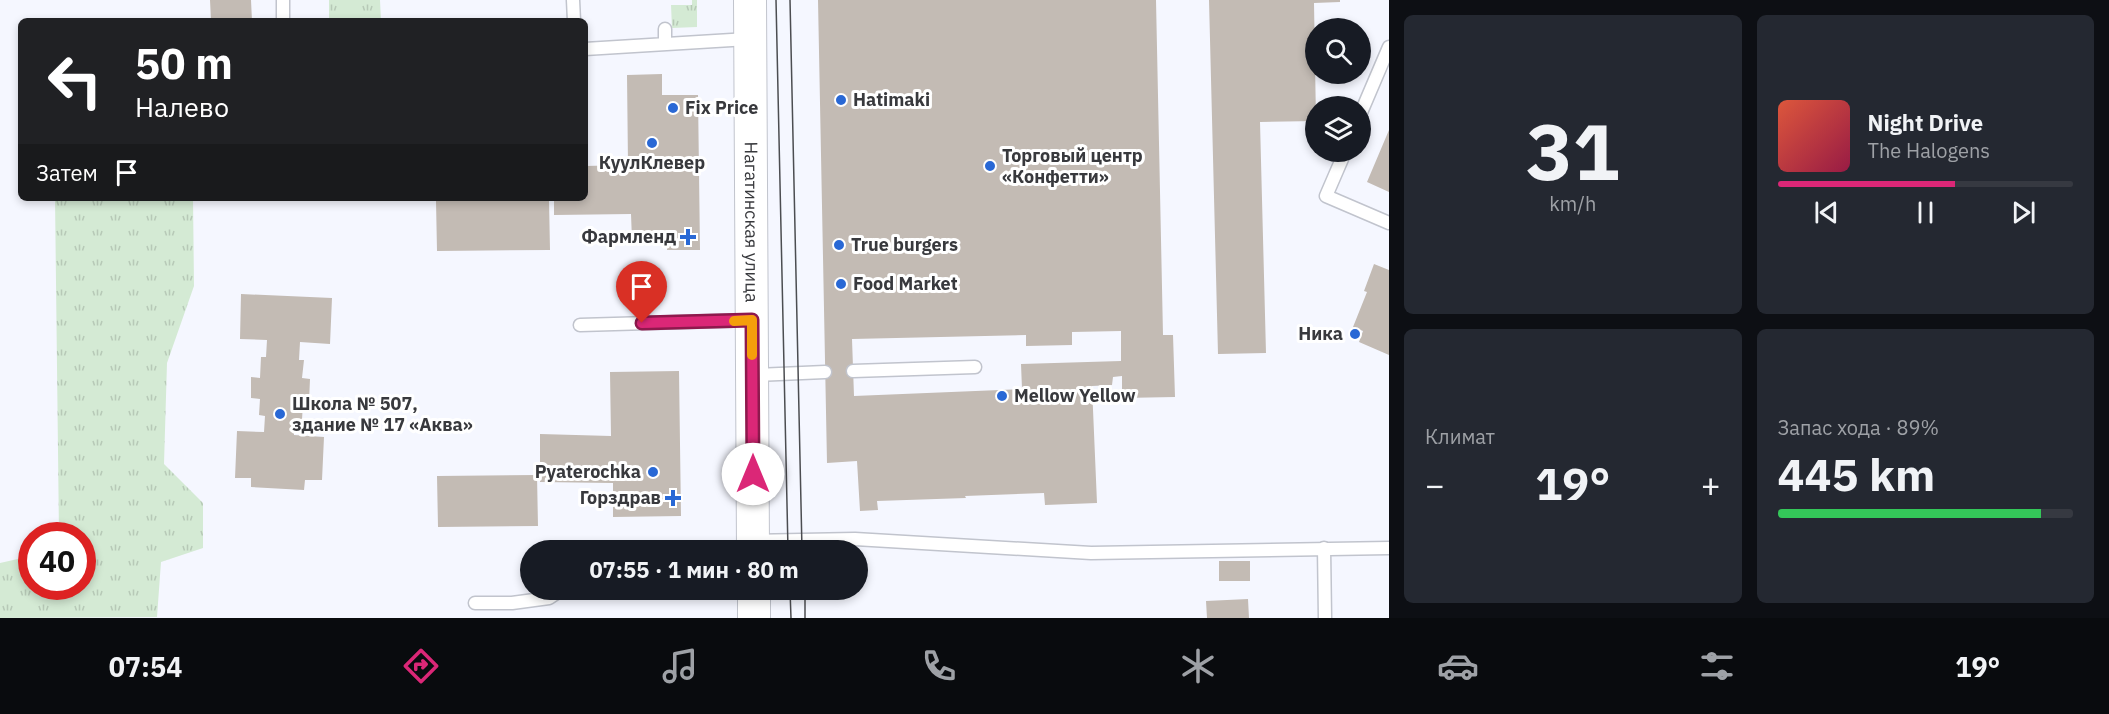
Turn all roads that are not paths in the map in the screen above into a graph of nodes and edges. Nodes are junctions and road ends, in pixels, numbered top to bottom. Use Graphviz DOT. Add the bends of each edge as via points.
graph roads {
  1 [pos="283,0"];
  2 [pos="573,0"];
  3 [pos="750,0"];
  4 [pos="283,18"];
  5 [pos="574,18"];
  6 [pos="665,29"];
  7 [pos="751,39"];
  8 [pos="665,44"];
  9 [pos="1389,47"];
  10 [pos="588,49"];
  11 [pos="1368,96"];
  12 [pos="1341,162"];
  13 [pos="1389,223"];
  14 [pos="752,320"];
  15 [pos="580,324"];
  16 [pos="975,366"];
  17 [pos="853,371"];
  18 [pos="825,372"];
  19 [pos="752,375"];
  20 [pos="753,540"];
  21 [pos="840,540"];
  22 [pos="1324,548"];
  23 [pos="1389,548"];
  24 [pos="534,600"];
  25 [pos="754,600"];
  26 [pos="475,603"];
  27 [pos="754,618"];
  28 [pos="1325,618"];
  1 -- 4 [label="lane"];
  2 -- 5 [label="lane"];
  3 -- 7 [label="street, Нагатинская улица"];
  6 -- 8 [label="lane"];
  7 -- 8 [label="lane"];
  7 -- 14 [label="street, Нагатинская улица"];
  8 -- 10 [label="lane"];
  9 -- 11 [label="lane"];
  12 -- 13 [label="lane" via="1326,196"];
  14 -- 15 [label="lane"];
  14 -- 19 [label="street, Нагатинская улица"];
  16 -- 17 [label="lane"];
  18 -- 19 [label="lane"];
  19 -- 20 [label="street, Нагатинская улица"];
  21 -- 22 [label="lane" via="1091,553"];
  22 -- 23 [label="lane"];
  22 -- 28 [label="lane"];
  24 -- 26 [label="lane"];
  25 -- 27 [label="street"];
}
